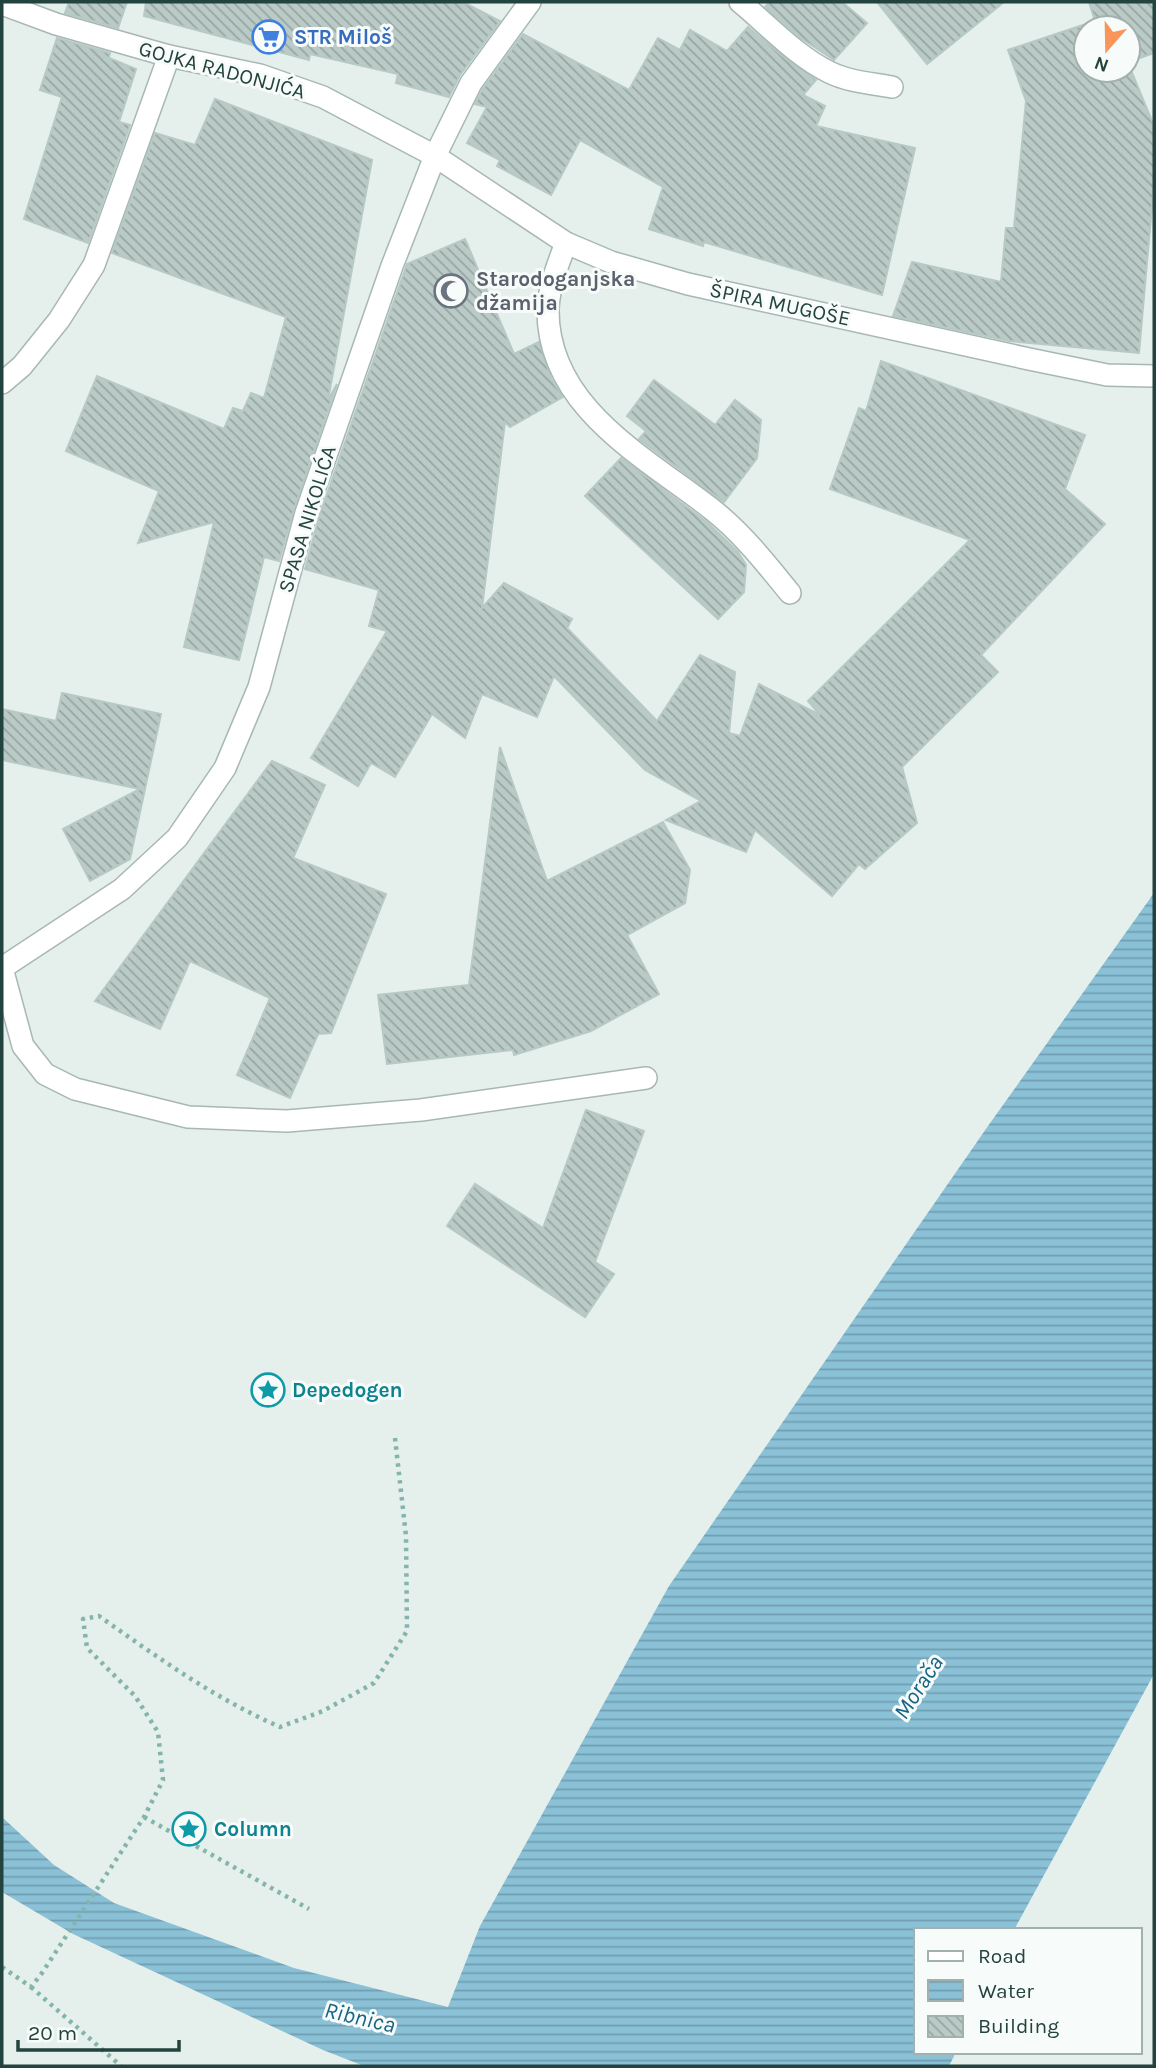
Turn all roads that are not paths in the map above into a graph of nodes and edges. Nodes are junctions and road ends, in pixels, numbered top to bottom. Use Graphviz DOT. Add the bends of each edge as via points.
graph roads {
  1 [pos="530,2"];
  2 [pos="740,2"];
  3 [pos="2,4"];
  4 [pos="169,56"];
  5 [pos="892,86"];
  6 [pos="435,156"];
  7 [pos="566,243"];
  8 [pos="1154,376"];
  9 [pos="2,383"];
  10 [pos="790,593"];
  11 [pos="2,968"];
  12 [pos="646,1077"];
  1 -- 6 [label="street, SPASA NIKOLIĆA" via="471,83"];
  2 -- 5 [label="street" via="806,58 830,72"];
  3 -- 4 [label="street, GOJKA RADONJIĆA"];
  4 -- 6 [label="street, GOJKA RADONJIĆA" via="290,84"];
  4 -- 9 [label="street" via="94,265 58,320 22,366"];
  6 -- 7 [label="street, ŠPIRA MUGOŠE"];
  6 -- 11 [label="street, SPASA NIKOLIĆA" via="306,513 259,687 225,768 177,838 122,889"];
  7 -- 8 [label="street, ŠPIRA MUGOŠE" via="611,262 688,284 1107,375"];
  7 -- 10 [label="street" via="548,310 552,345 569,386 601,423 646,463 716,512"];
  11 -- 12 [label="street" via="23,1046 45,1074 75,1090 188,1116 287,1121 421,1110"];
}
